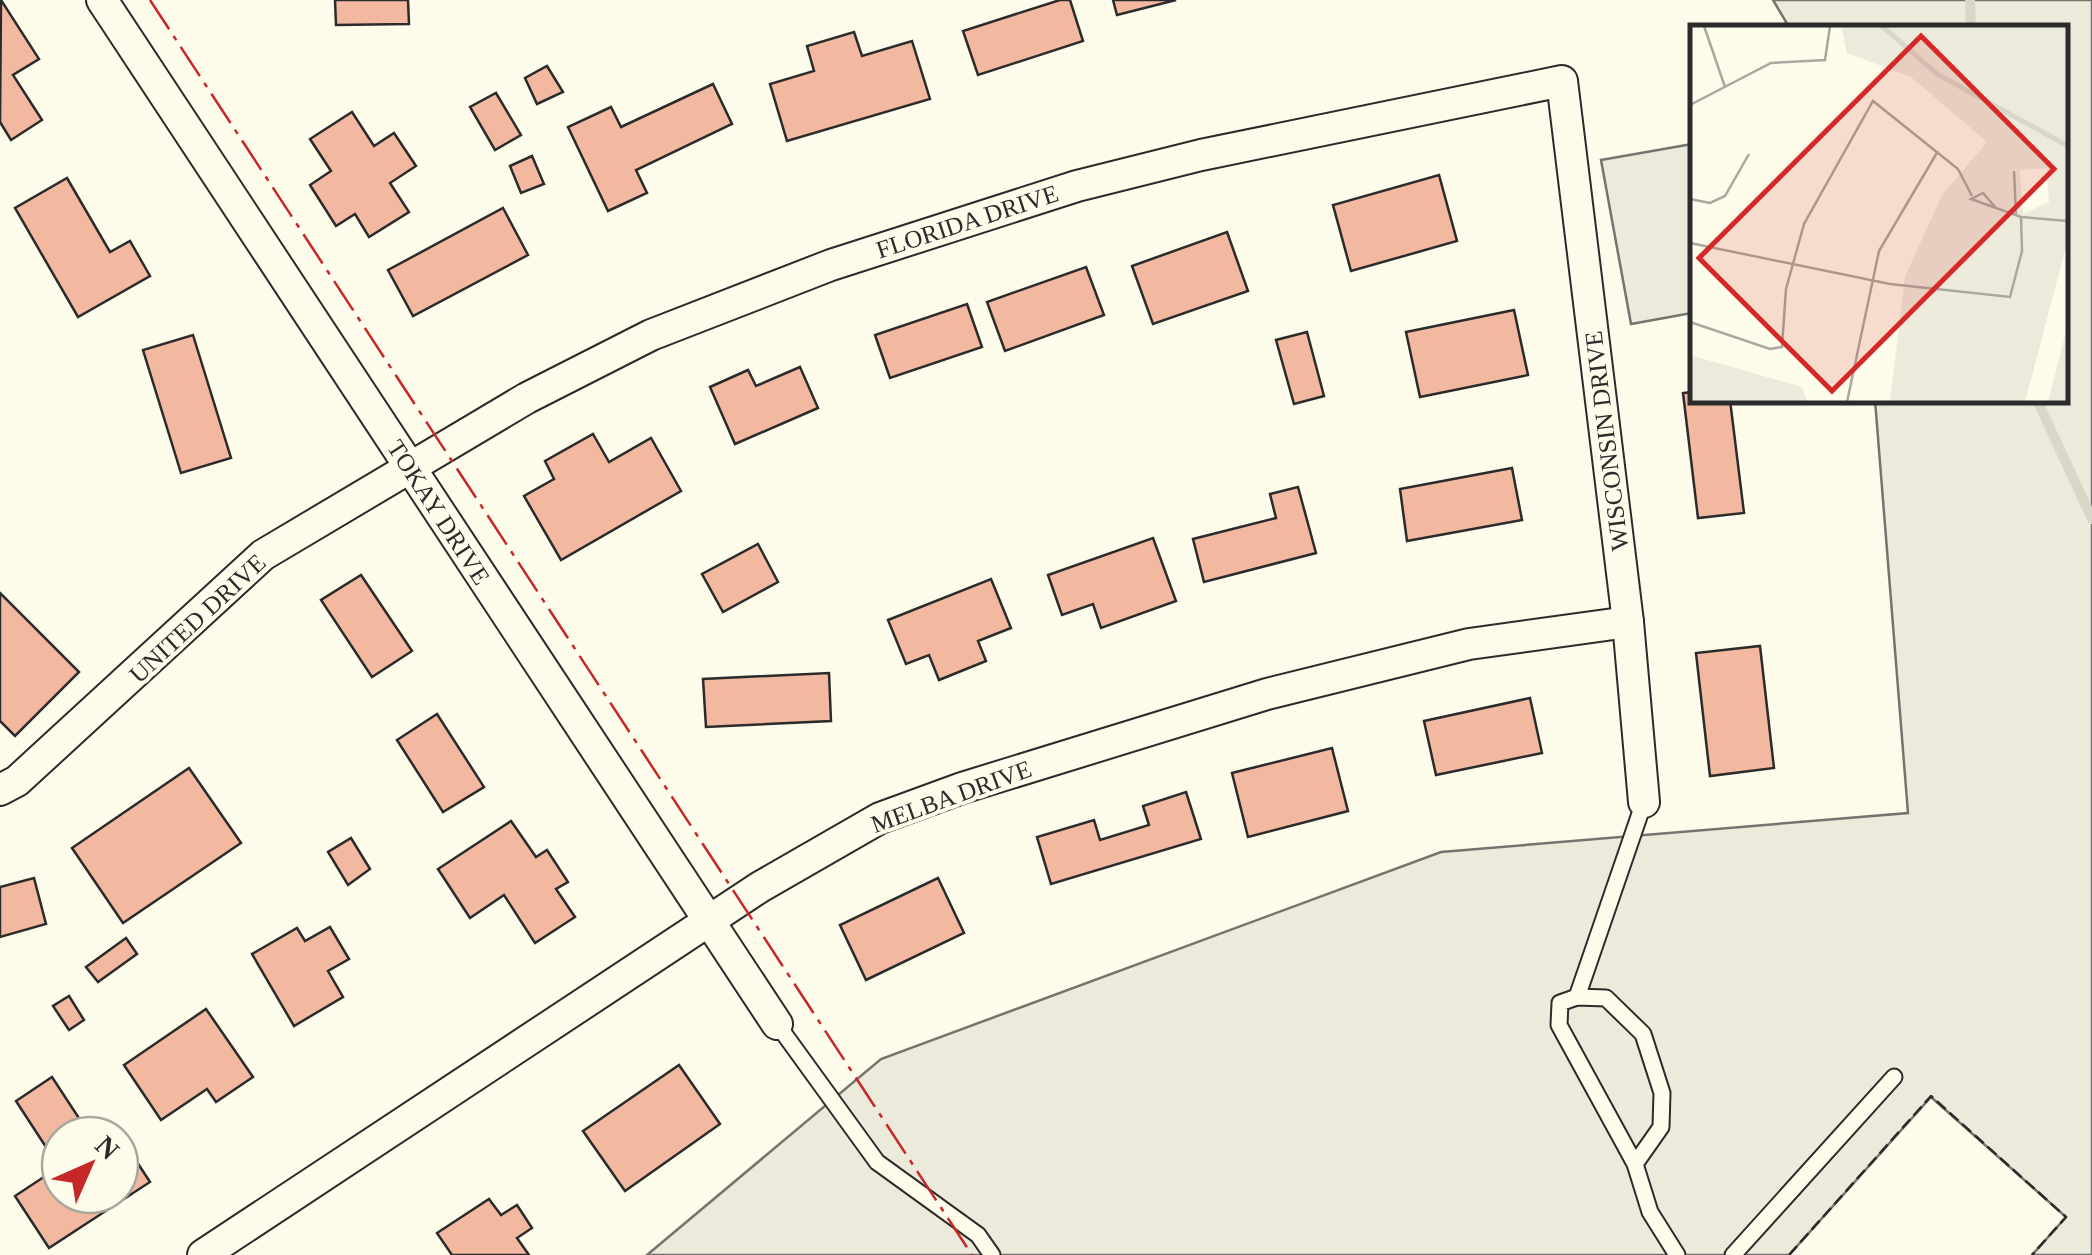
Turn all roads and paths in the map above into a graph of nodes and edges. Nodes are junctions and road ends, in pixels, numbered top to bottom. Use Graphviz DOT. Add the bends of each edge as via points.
graph roads {
  1 [pos="102,0"];
  2 [pos="1562,81"];
  3 [pos="410,468"];
  4 [pos="1628,622"];
  5 [pos="0,790"];
  6 [pos="1644,802"];
  7 [pos="709,921"];
  8 [pos="1577,997"];
  9 [pos="777,1024"];
  10 [pos="1894,1077"];
  11 [pos="1635,1164"];
  12 [pos="203,1255"];
  13 [pos="992,1255"];
  14 [pos="1677,1255"];
  15 [pos="1733,1255"];
  1 -- 3 [label="street, TOKAY DRIVE"];
  2 -- 3 [label="street, FLORIDA DRIVE" via="1127,172 831,265 650,334"];
  2 -- 4 [label="street, WISCONSIN DRIVE"];
  3 -- 5 [label="street, UNITED DRIVE" via="263,556"];
  3 -- 7 [label="street, TOKAY DRIVE"];
  4 -- 6 [label="street, WISCONSIN DRIVE"];
  4 -- 7 [label="street, MELBA DRIVE" via="1469,644 1267,694 962,788 840,838"];
  6 -- 8 [label="lane"];
  7 -- 9 [label="street, TOKAY DRIVE"];
  7 -- 12 [label="street, MELBA DRIVE"];
  8 -- 11 [label="lane" via="1560,1003 1559,1025"];
  8 -- 11 [label="lane" via="1606,998 1643,1034 1662,1092 1661,1127"];
  9 -- 13 [label="lane" via="878,1162 978,1235"];
  10 -- 15 [label="lane"];
  11 -- 14 [label="lane" via="1650,1212"];
}
